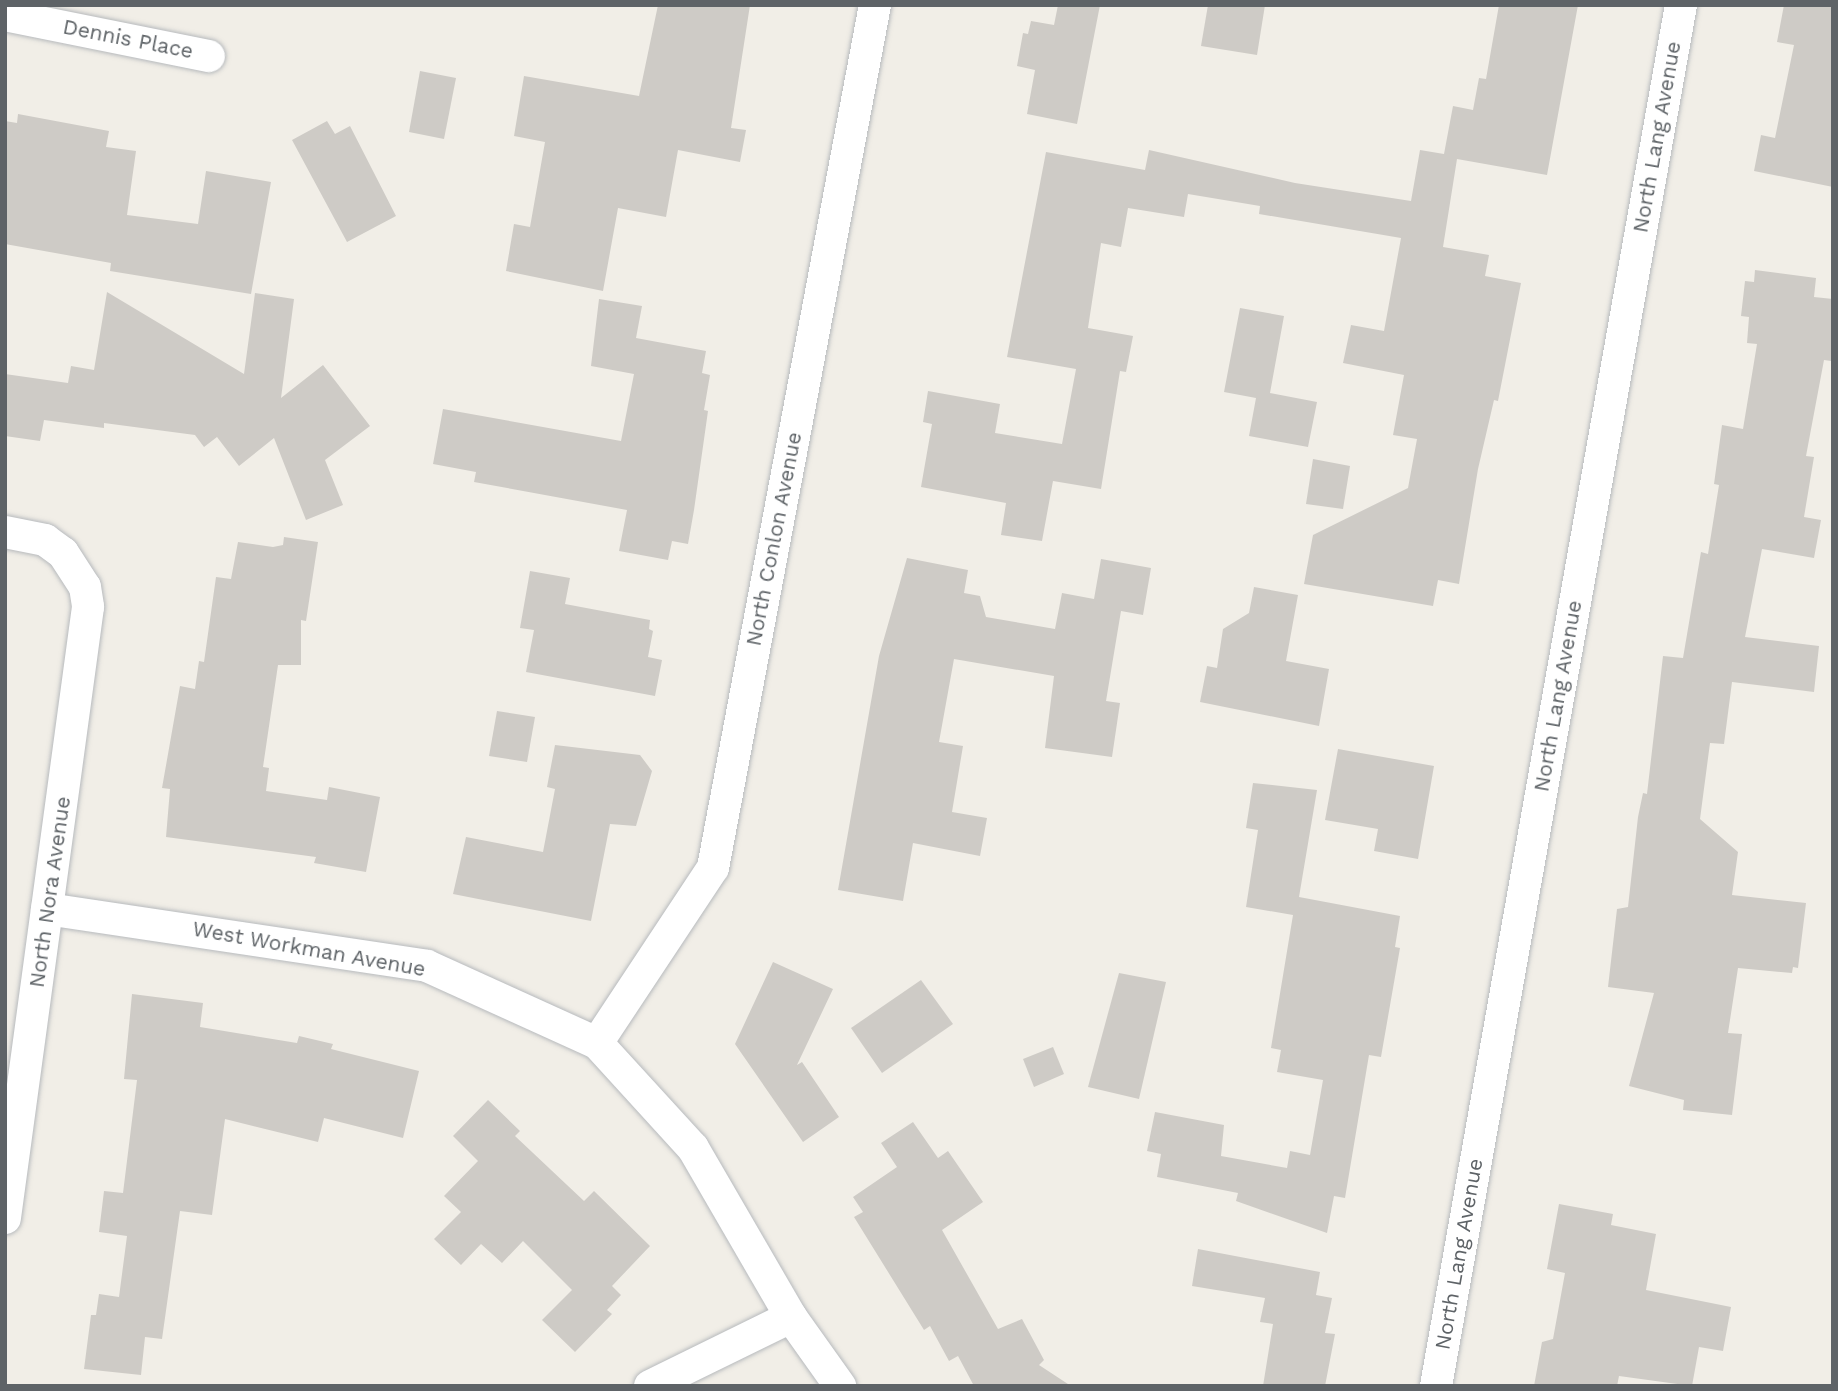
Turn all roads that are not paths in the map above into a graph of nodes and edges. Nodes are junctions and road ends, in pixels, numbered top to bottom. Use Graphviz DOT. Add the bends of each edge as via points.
graph roads {
  1 [pos="874,5"];
  2 [pos="1681,5"];
  3 [pos="5,15"];
  4 [pos="209,56"];
  5 [pos="5,532"];
  6 [pos="47,909"];
  7 [pos="597,1042"];
  8 [pos="5,1218"];
  9 [pos="791,1317"];
  10 [pos="650,1386"];
  11 [pos="840,1386"];
  12 [pos="1436,1386"];
  1 -- 7 [label="street, North Conlon Avenue" via="713,868"];
  2 -- 12 [label="street, North Lang Avenue"];
  3 -- 4 [label="street, Dennis Place"];
  5 -- 6 [label="street, North Nora Avenue" via="45,540 76,568 85,587 88,629"];
  6 -- 7 [label="street, West Workman Avenue" via="427,966"];
  6 -- 8 [label="street, North Nora Avenue"];
  7 -- 9 [label="street, West Workman Avenue" via="693,1148"];
  9 -- 10 [label="street"];
  9 -- 11 [label="street, West Workman Avenue"];
}
